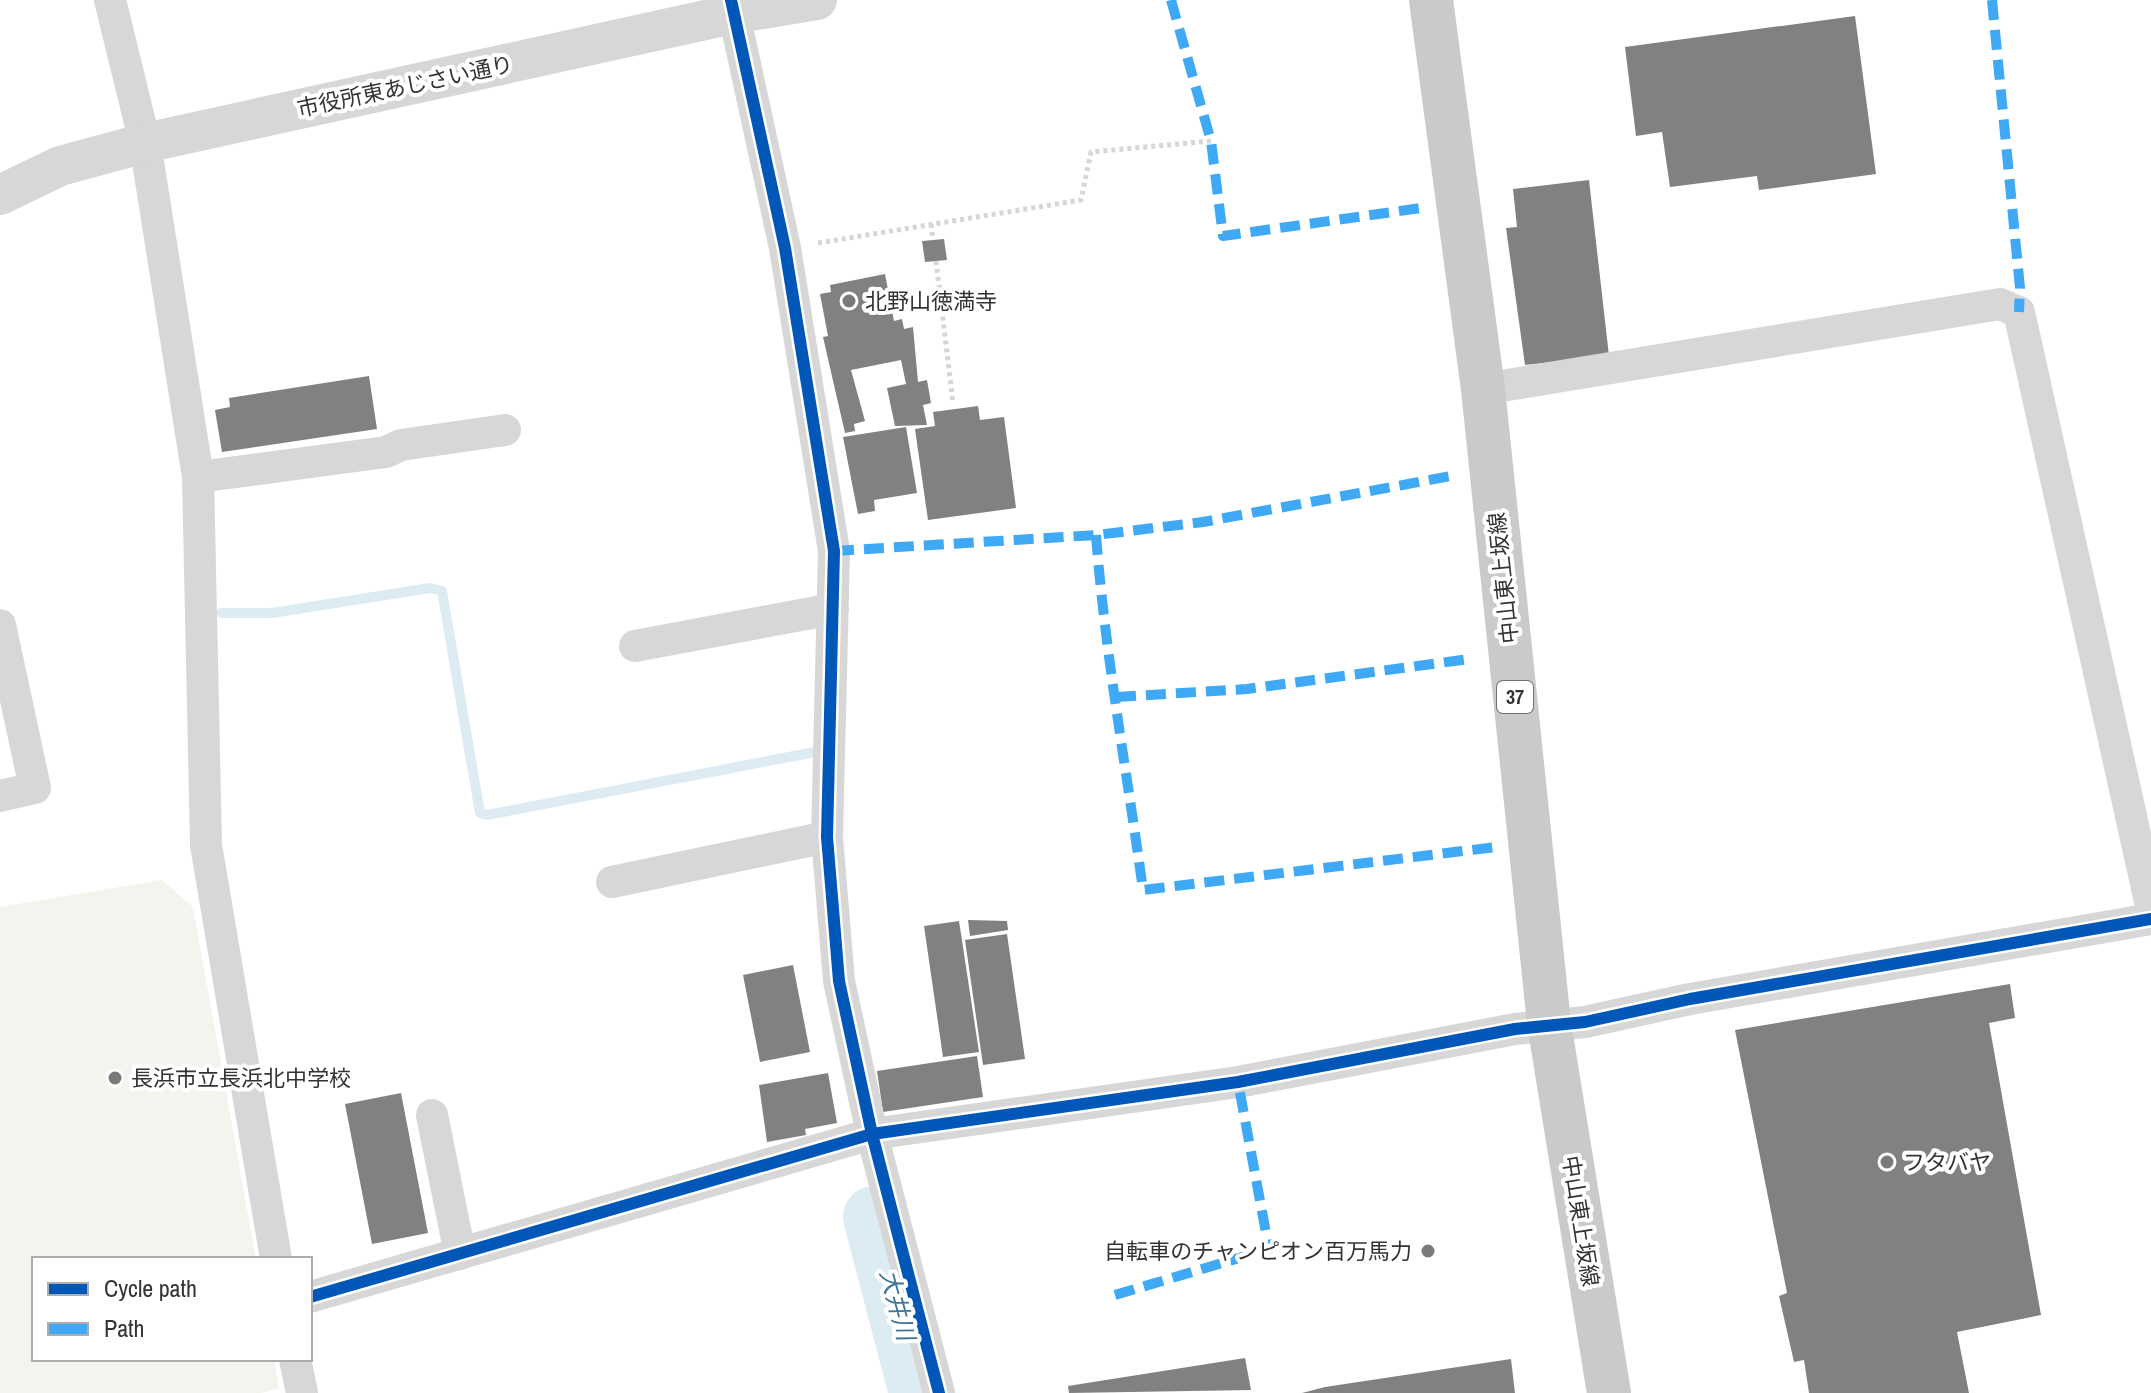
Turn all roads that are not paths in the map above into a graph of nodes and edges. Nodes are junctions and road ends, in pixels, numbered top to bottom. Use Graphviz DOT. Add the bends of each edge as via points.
graph roads {
  1 [pos="110,0"];
  2 [pos="817,0"];
  3 [pos="1431,0"];
  4 [pos="732,7"];
  5 [pos="145,143"];
  6 [pos="0,195"];
  7 [pos="1483,389"];
  8 [pos="505,430"];
  9 [pos="198,477"];
  10 [pos="833,609"];
  11 [pos="0,625"];
  12 [pos="635,646"];
  13 [pos="0,796"];
  14 [pos="827,837"];
  15 [pos="612,882"];
  16 [pos="2151,906"];
  17 [pos="2151,919"];
  18 [pos="1549,1023"];
  19 [pos="432,1115"];
  20 [pos="872,1134"];
  21 [pos="460,1254"];
  22 [pos="276,1257"];
  23 [pos="312,1296"];
  24 [pos="295,1361"];
  25 [pos="302,1393"];
  26 [pos="939,1393"];
  27 [pos="1609,1393"];
  1 -- 5 [label="street"];
  2 -- 4 [label="street, 市役所東あじさい通り"];
  3 -- 7 [label="main road, 中山東上坂線 / 37"];
  4 -- 5 [label="street, 市役所東あじさい通り"];
  4 -- 10 [label="street" via="785,248 834,551"];
  5 -- 6 [label="street, 市役所東あじさい通り" via="60,166"];
  5 -- 9 [label="street"];
  7 -- 16 [label="street" via="2000,304 2019,312"];
  7 -- 18 [label="main road, 中山東上坂線 / 37"];
  8 -- 9 [label="street"];
  9 -- 22 [label="street" via="206,845"];
  10 -- 12 [label="street"];
  10 -- 14 [label="street"];
  11 -- 13 [label="street" via="35,788"];
  14 -- 15 [label="street"];
  14 -- 20 [label="street" via="839,981"];
  17 -- 18 [label="street" via="1585,1022"];
  18 -- 20 [label="street" via="1238,1082"];
  18 -- 27 [label="main road, 中山東上坂線 / 37"];
  19 -- 21 [label="street"];
  20 -- 21 [label="street"];
  20 -- 26 [label="street"];
  21 -- 23 [label="street"];
  24 -- 25 [label="street"];
}
